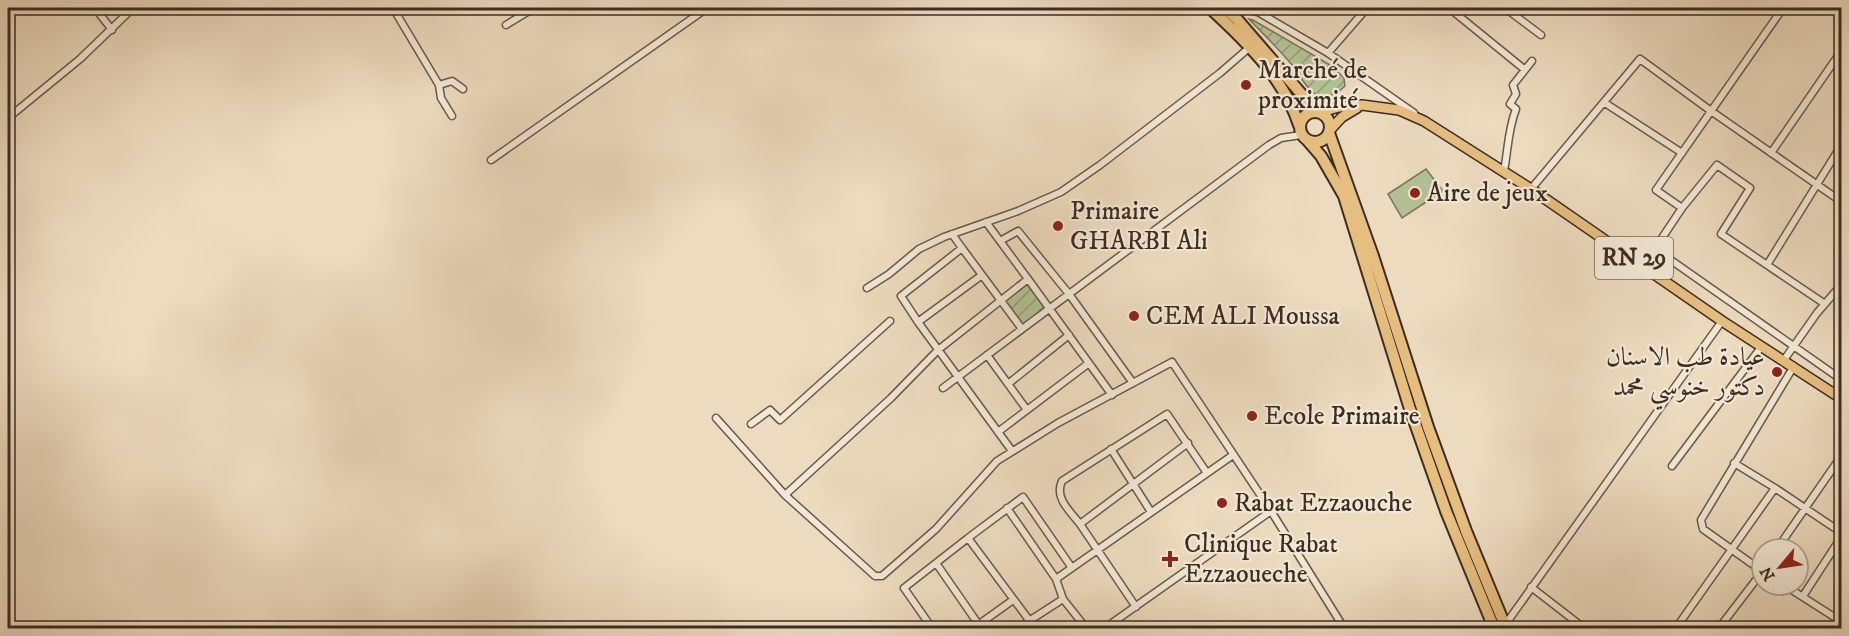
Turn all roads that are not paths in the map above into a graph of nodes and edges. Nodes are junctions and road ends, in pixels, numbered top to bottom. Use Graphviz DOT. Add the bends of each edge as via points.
graph roads {
  1 [pos="97,8"];
  2 [pos="133,8"];
  3 [pos="393,8"];
  4 [pos="534,8"];
  5 [pos="707,8"];
  6 [pos="1210,8"];
  7 [pos="1225,8"];
  8 [pos="1241,8"];
  9 [pos="1367,8"];
  10 [pos="1449,8"];
  11 [pos="1505,8"];
  12 [pos="1783,8"];
  13 [pos="506,25"];
  14 [pos="112,30"];
  15 [pos="1541,35"];
  16 [pos="1250,47"];
  17 [pos="1842,50"];
  18 [pos="1328,52"];
  19 [pos="1532,61"];
  20 [pos="1524,69"];
  21 [pos="439,85"];
  22 [pos="463,89"];
  23 [pos="1605,103"];
  24 [pos="1362,105"];
  25 [pos="1711,111"];
  26 [pos="1318,112"];
  27 [pos="452,116"];
  28 [pos="8,118"];
  29 [pos="1424,121"];
  30 [pos="1329,132"];
  31 [pos="1303,134"];
  32 [pos="1842,144"];
  33 [pos="1682,153"];
  34 [pos="1771,153"];
  35 [pos="492,160"];
  36 [pos="1504,171"];
  37 [pos="1816,184"];
  38 [pos="1531,189"];
  39 [pos="1842,202"];
  40 [pos="1682,208"];
  41 [pos="986,222"];
  42 [pos="952,234"];
  43 [pos="1000,241"];
  44 [pos="962,248"];
  45 [pos="1655,249"];
  46 [pos="1644,265"];
  47 [pos="1767,265"];
  48 [pos="982,276"];
  49 [pos="1028,279"];
  50 [pos="1842,284"];
  51 [pos="867,288"];
  52 [pos="1069,294"];
  53 [pos="1001,302"];
  54 [pos="1825,304"];
  55 [pos="1049,308"];
  56 [pos="890,321"];
  57 [pos="1722,321"];
  58 [pos="918,322"];
  59 [pos="1022,329"];
  60 [pos="1068,335"];
  61 [pos="1762,346"];
  62 [pos="1793,347"];
  63 [pos="938,350"];
  64 [pos="987,355"];
  65 [pos="1784,360"];
  66 [pos="1089,363"];
  67 [pos="1794,366"];
  68 [pos="957,378"];
  69 [pos="1842,380"];
  70 [pos="1133,383"];
  71 [pos="1008,384"];
  72 [pos="943,388"];
  73 [pos="1112,395"];
  74 [pos="1842,399"];
  75 [pos="1027,410"];
  76 [pos="716,418"];
  77 [pos="751,424"];
  78 [pos="998,432"];
  79 [pos="1188,443"];
  80 [pos="1112,449"];
  81 [pos="1012,451"];
  82 [pos="1233,455"];
  83 [pos="1842,455"];
  84 [pos="1734,463"];
  85 [pos="1672,466"];
  86 [pos="1207,473"];
  87 [pos="1132,483"];
  88 [pos="1775,488"];
  89 [pos="785,495"];
  90 [pos="1007,508"];
  91 [pos="1804,508"];
  92 [pos="1271,511"];
  93 [pos="1151,512"];
  94 [pos="1080,524"];
  95 [pos="1842,535"];
  96 [pos="1785,537"];
  97 [pos="968,538"];
  98 [pos="1097,550"];
  99 [pos="1732,550"];
  100 [pos="936,563"];
  101 [pos="1750,563"];
  102 [pos="1072,568"];
  103 [pos="1056,579"];
  104 [pos="1810,585"];
  105 [pos="1531,587"];
  106 [pos="1750,588"];
  107 [pos="1804,597"];
  108 [pos="1063,599"];
  109 [pos="1013,600"];
  110 [pos="1136,607"];
  111 [pos="1030,620"];
  112 [pos="1842,622"];
  113 [pos="979,627"];
  114 [pos="1505,627"];
  115 [pos="932,628"];
  116 [pos="1018,628"];
  117 [pos="1035,628"];
  118 [pos="1086,628"];
  119 [pos="1105,628"];
  120 [pos="1344,628"];
  121 [pos="1494,628"];
  122 [pos="1584,628"];
  123 [pos="1676,628"];
  124 [pos="1719,628"];
  1 -- 14 [label="street"];
  2 -- 14 [label="street"];
  3 -- 21 [label="street"];
  4 -- 13 [label="street"];
  5 -- 35 [label="street"];
  6 -- 16 [label="highway"];
  7 -- 26 [label="highway"];
  8 -- 18 [label="street" via="1258,12"];
  9 -- 18 [label="street"];
  10 -- 20 [label="street"];
  11 -- 15 [label="street"];
  12 -- 25 [label="street"];
  14 -- 28 [label="street"];
  16 -- 31 [label="highway" via="1280,84"];
  16 -- 41 [label="street" via="1061,192"];
  17 -- 34 [label="street"];
  18 -- 29 [label="street"];
  19 -- 20 [label="street"];
  20 -- 36 [label="street" via="1513,85 1516,94 1510,104 1516,109 1509,126"];
  21 -- 22 [label="street" via="452,81"];
  21 -- 27 [label="street" via="441,98"];
  23 -- 25 [label="street" via="1640,59"];
  23 -- 33 [label="street"];
  23 -- 38 [label="street"];
  24 -- 26 [label="main road"];
  24 -- 29 [label="main road, RN 29" via="1399,111"];
  24 -- 30 [label="main road" via="1347,113"];
  25 -- 33 [label="street"];
  25 -- 34 [label="street"];
  26 -- 30 [label="highway" via="1328,119"];
  26 -- 31 [label="highway" via="1307,113"];
  29 -- 36 [label="main road, RN 29"];
  30 -- 31 [label="highway" via="1322,140 1313,142"];
  30 -- 114 [label="highway" via="1428,427"];
  31 -- 52 [label="street" via="1269,145"];
  31 -- 121 [label="highway" via="1344,196 1421,441"];
  32 -- 37 [label="street"];
  33 -- 40 [label="street" via="1656,190"];
  34 -- 37 [label="street"];
  36 -- 38 [label="main road, RN 29"];
  37 -- 39 [label="street"];
  37 -- 47 [label="street"];
  38 -- 46 [label="main road, RN 29"];
  40 -- 45 [label="street"];
  40 -- 47 [label="street" via="1717,165 1750,188 1721,234"];
  41 -- 42 [label="street"];
  41 -- 43 [label="street"];
  42 -- 44 [label="street"];
  42 -- 51 [label="street" via="919,249"];
  43 -- 49 [label="street"];
  43 -- 52 [label="street" via="1018,231"];
  44 -- 48 [label="street"];
  44 -- 58 [label="street" via="901,296"];
  45 -- 46 [label="street"];
  45 -- 62 [label="street"];
  46 -- 57 [label="main road, RN 29"];
  47 -- 54 [label="street"];
  48 -- 53 [label="street"];
  48 -- 58 [label="street"];
  49 -- 53 [label="street"];
  49 -- 55 [label="street"];
  50 -- 54 [label="street"];
  52 -- 55 [label="street"];
  52 -- 70 [label="street"];
  53 -- 59 [label="street"];
  53 -- 63 [label="street"];
  54 -- 62 [label="street"];
  55 -- 59 [label="street"];
  55 -- 60 [label="street"];
  56 -- 77 [label="street" via="780,420 770,410"];
  57 -- 61 [label="main road, RN 29"];
  57 -- 105 [label="street"];
  58 -- 63 [label="street"];
  59 -- 64 [label="street"];
  60 -- 66 [label="street"];
  60 -- 71 [label="street"];
  61 -- 65 [label="main road, RN 29"];
  61 -- 85 [label="street"];
  62 -- 65 [label="street"];
  62 -- 69 [label="street"];
  63 -- 68 [label="street"];
  63 -- 89 [label="street"];
  64 -- 68 [label="street"];
  64 -- 71 [label="street"];
  65 -- 67 [label="main road, RN 29"];
  66 -- 73 [label="street"];
  66 -- 75 [label="street"];
  67 -- 74 [label="main road, RN 29"];
  67 -- 84 [label="street"];
  68 -- 72 [label="street"];
  68 -- 78 [label="street"];
  70 -- 73 [label="street"];
  70 -- 82 [label="street" via="1172,362"];
  71 -- 75 [label="street"];
  73 -- 81 [label="street"];
  75 -- 78 [label="street"];
  76 -- 89 [label="street"];
  78 -- 81 [label="street"];
  79 -- 80 [label="street" via="1167,414"];
  79 -- 86 [label="street"];
  79 -- 87 [label="street"];
  80 -- 87 [label="street"];
  80 -- 94 [label="street" via="1062,481 1059,488 1059,496"];
  81 -- 89 [label="street" via="997,461 936,529 882,576 875,576"];
  82 -- 86 [label="street"];
  82 -- 92 [label="street"];
  83 -- 91 [label="street"];
  84 -- 88 [label="street"];
  84 -- 99 [label="street" via="1701,520 1703,529"];
  86 -- 93 [label="street"];
  87 -- 93 [label="street"];
  87 -- 94 [label="street"];
  88 -- 91 [label="street"];
  88 -- 99 [label="street"];
  90 -- 97 [label="street"];
  90 -- 102 [label="street" via="1023,497"];
  90 -- 103 [label="street"];
  91 -- 95 [label="street"];
  91 -- 96 [label="street"];
  92 -- 110 [label="street"];
  92 -- 120 [label="street"];
  93 -- 98 [label="street"];
  94 -- 98 [label="street"];
  95 -- 104 [label="street"];
  97 -- 100 [label="street"];
  97 -- 109 [label="street"];
  98 -- 102 [label="street"];
  98 -- 110 [label="street"];
  99 -- 101 [label="street"];
  99 -- 123 [label="street"];
  100 -- 113 [label="street"];
  100 -- 115 [label="street" via="904,588"];
  102 -- 103 [label="street"];
  103 -- 108 [label="street"];
  105 -- 114 [label="street"];
  105 -- 122 [label="street"];
  106 -- 124 [label="street"];
  107 -- 112 [label="street"];
  108 -- 111 [label="street"];
  108 -- 118 [label="street"];
  109 -- 111 [label="street"];
  109 -- 113 [label="street"];
  110 -- 119 [label="street"];
  111 -- 116 [label="street"];
  111 -- 117 [label="street"];
}
